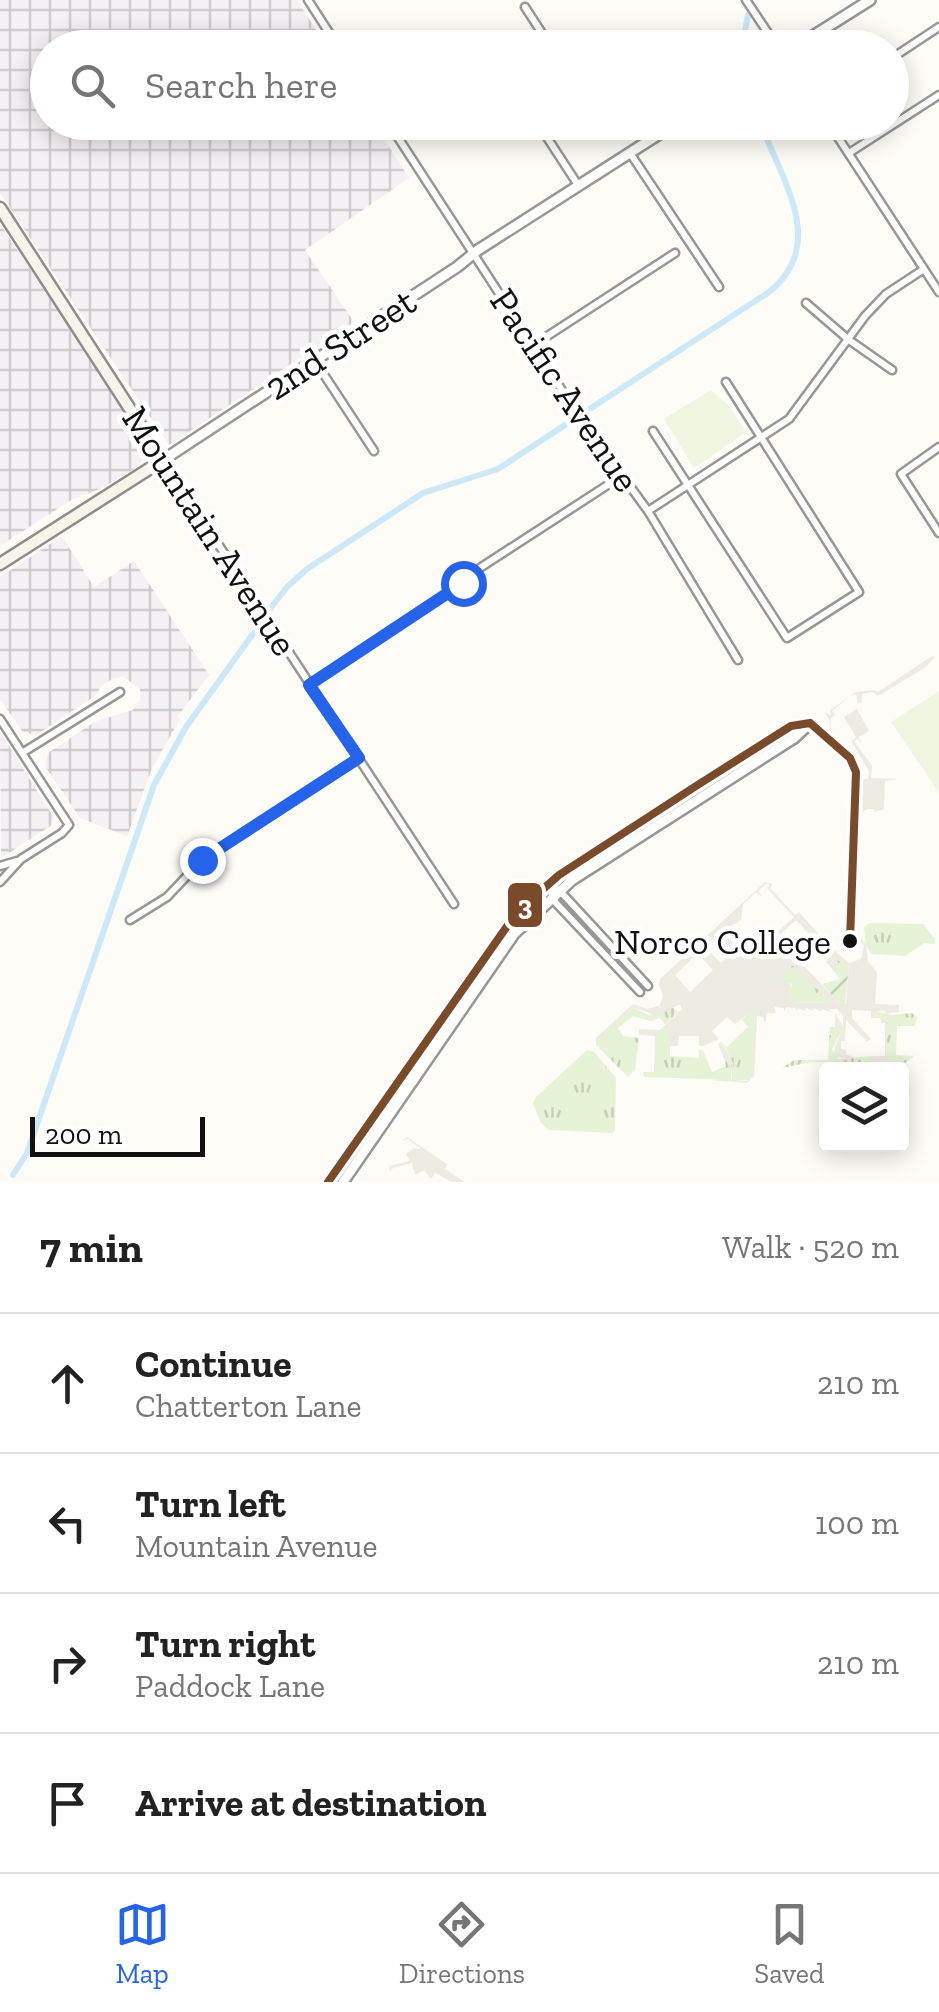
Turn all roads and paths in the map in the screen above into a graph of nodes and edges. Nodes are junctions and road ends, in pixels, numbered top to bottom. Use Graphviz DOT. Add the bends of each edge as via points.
graph roads {
  1 [pos="308,0"];
  2 [pos="746,0"];
  3 [pos="870,0"];
  4 [pos="525,7"];
  5 [pos="939,28"];
  6 [pos="327,30"];
  7 [pos="541,30"];
  8 [pos="766,30"];
  9 [pos="822,30"];
  10 [pos="909,47"];
  11 [pos="939,95"];
  12 [pos="909,114"];
  13 [pos="400,140"];
  14 [pos="549,140"];
  15 [pos="650,140"];
  16 [pos="839,140"];
  17 [pos="870,140"];
  18 [pos="630,153"];
  19 [pos="848,154"];
  20 [pos="578,185"];
  21 [pos="0,208"];
  22 [pos="473,254"];
  23 [pos="676,254"];
  24 [pos="924,269"];
  25 [pos="719,287"];
  26 [pos="939,292"];
  27 [pos="806,303"];
  28 [pos="849,340"];
  29 [pos="532,346"];
  30 [pos="315,361"];
  31 [pos="892,370"];
  32 [pos="726,382"];
  33 [pos="652,431"];
  34 [pos="760,437"];
  35 [pos="939,448"];
  36 [pos="374,450"];
  37 [pos="163,460"];
  38 [pos="622,475"];
  39 [pos="687,484"];
  40 [pos="648,511"];
  41 [pos="939,534"];
  42 [pos="0,564"];
  43 [pos="738,660"];
  44 [pos="309,685"];
  45 [pos="120,692"];
  46 [pos="0,719"];
  47 [pos="22,753"];
  48 [pos="359,758"];
  49 [pos="18,861"];
  50 [pos="0,866"];
  51 [pos="0,882"];
  52 [pos="547,884"];
  53 [pos="555,894"];
  54 [pos="454,904"];
  55 [pos="130,920"];
  56 [pos="648,986"];
  57 [pos="640,992"];
  58 [pos="443,1015"];
  59 [pos="453,1023"];
  60 [pos="328,1182"];
  61 [pos="344,1182"];
  1 -- 6 [label="street"];
  2 -- 8 [label="street"];
  3 -- 9 [label="street"];
  4 -- 7 [label="street"];
  5 -- 10 [label="street"];
  11 -- 12 [label="street"];
  13 -- 22 [label="street, Pacific Avenue"];
  14 -- 20 [label="street"];
  15 -- 18 [label="street, 2nd Street"];
  16 -- 19 [label="street"];
  17 -- 19 [label="street"];
  18 -- 20 [label="street, 2nd Street"];
  18 -- 25 [label="street"];
  19 -- 24 [label="street"];
  20 -- 22 [label="street, 2nd Street"];
  21 -- 37 [label="main road, Mountain Avenue"];
  22 -- 29 [label="street, Pacific Avenue"];
  22 -- 30 [label="street, 2nd Street"];
  23 -- 29 [label="street"];
  24 -- 26 [label="street"];
  24 -- 28 [label="street" via="886,294"];
  27 -- 28 [label="street"];
  28 -- 31 [label="street"];
  28 -- 34 [label="street" via="789,419"];
  29 -- 38 [label="street, Pacific Avenue"];
  30 -- 36 [label="street"];
  30 -- 37 [label="street, 2nd Street"];
  32 -- 34 [label="street"];
  33 -- 39 [label="street"];
  34 -- 39 [label="street"];
  34 -- 39 [label="street" via="858,592 787,638"];
  35 -- 41 [label="street" via="900,474"];
  37 -- 42 [label="main road, 2nd Street"];
  37 -- 44 [label="street, Mountain Avenue"];
  38 -- 40 [label="street, Pacific Avenue"];
  38 -- 44 [label="street"];
  39 -- 40 [label="street"];
  40 -- 43 [label="street, Pacific Avenue"];
  44 -- 48 [label="street, Mountain Avenue"];
  45 -- 47 [label="street"];
  46 -- 47 [label="street"];
  47 -- 49 [label="street" via="69,825"];
  48 -- 54 [label="street, Mountain Avenue"];
  48 -- 55 [label="street" via="202,860 167,897"];
  49 -- 50 [label="street"];
  49 -- 51 [label="street"];
  52 -- 53 [label="street"];
  52 -- 53 [label="street" via="790,726 810,723"];
  52 -- 58 [label="street" via="498,935"];
  53 -- 56 [label="street"];
  53 -- 57 [label="street"];
  53 -- 59 [label="street" via="514,934"];
  58 -- 59 [label="street"];
  58 -- 60 [label="street"];
  59 -- 61 [label="street"];
}
